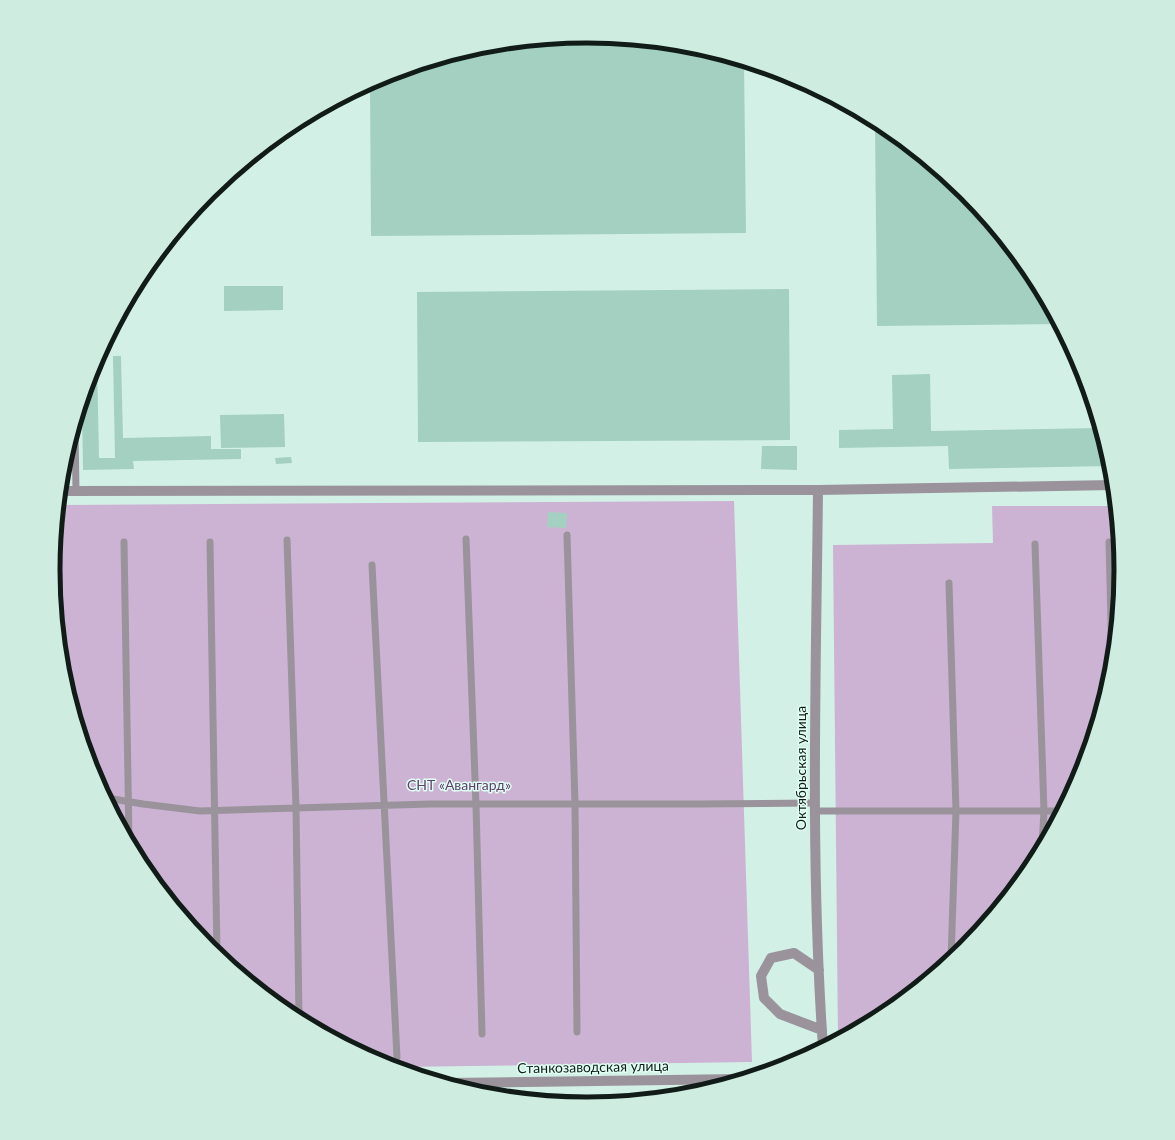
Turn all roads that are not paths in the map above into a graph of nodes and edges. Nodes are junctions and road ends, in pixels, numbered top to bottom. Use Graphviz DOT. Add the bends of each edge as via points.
graph roads {
  1 [pos="75,450"];
  2 [pos="1107,485"];
  3 [pos="67,490"];
  4 [pos="818,490"];
  5 [pos="76,491"];
  6 [pos="567,535"];
  7 [pos="466,539"];
  8 [pos="287,540"];
  9 [pos="124,542"];
  10 [pos="210,542"];
  11 [pos="1108,542"];
  12 [pos="1035,544"];
  13 [pos="372,565"];
  14 [pos="949,583"];
  15 [pos="1111,628"];
  16 [pos="113,799"];
  17 [pos="128,801"];
  18 [pos="575,804"];
  19 [pos="476,805"];
  20 [pos="385,806"];
  21 [pos="814,807"];
  22 [pos="296,808"];
  23 [pos="214,810"];
  24 [pos="956,811"];
  25 [pos="1044,811"];
  26 [pos="1056,811"];
  27 [pos="129,829"];
  28 [pos="1043,836"];
  29 [pos="217,945"];
  30 [pos="951,951"];
  31 [pos="819,970"];
  32 [pos="299,1010"];
  33 [pos="822,1030"];
  34 [pos="577,1032"];
  35 [pos="482,1034"];
  36 [pos="823,1042"];
  37 [pos="397,1058"];
  38 [pos="723,1079"];
  39 [pos="467,1083"];
  1 -- 5 [label="lane"];
  2 -- 4 [label="street"];
  3 -- 5 [label="street"];
  4 -- 5 [label="street"];
  4 -- 21 [label="street, Октябрьская улица"];
  6 -- 18 [label="lane"];
  7 -- 19 [label="lane"];
  8 -- 22 [label="lane"];
  9 -- 17 [label="lane"];
  10 -- 23 [label="lane"];
  11 -- 15 [label="lane"];
  12 -- 25 [label="lane"];
  13 -- 20 [label="lane"];
  14 -- 24 [label="lane"];
  16 -- 17 [label="lane"];
  17 -- 23 [label="lane" via="200,811"];
  17 -- 27 [label="lane"];
  18 -- 19 [label="lane"];
  18 -- 21 [label="lane"];
  18 -- 34 [label="lane"];
  19 -- 20 [label="lane"];
  19 -- 35 [label="lane"];
  20 -- 22 [label="lane"];
  20 -- 37 [label="lane"];
  21 -- 24 [label="lane"];
  21 -- 31 [label="street, Октябрьская улица"];
  22 -- 23 [label="lane"];
  22 -- 32 [label="lane"];
  23 -- 29 [label="lane"];
  24 -- 25 [label="lane"];
  24 -- 30 [label="lane"];
  25 -- 26 [label="lane"];
  25 -- 28 [label="lane"];
  31 -- 33 [label="street, Октябрьская улица"];
  31 -- 33 [label="street" via="794,952 771,958 761,976 764,998 780,1014"];
  33 -- 36 [label="street, Октябрьская улица"];
  38 -- 39 [label="street, Станкозаводская улица"];
}
